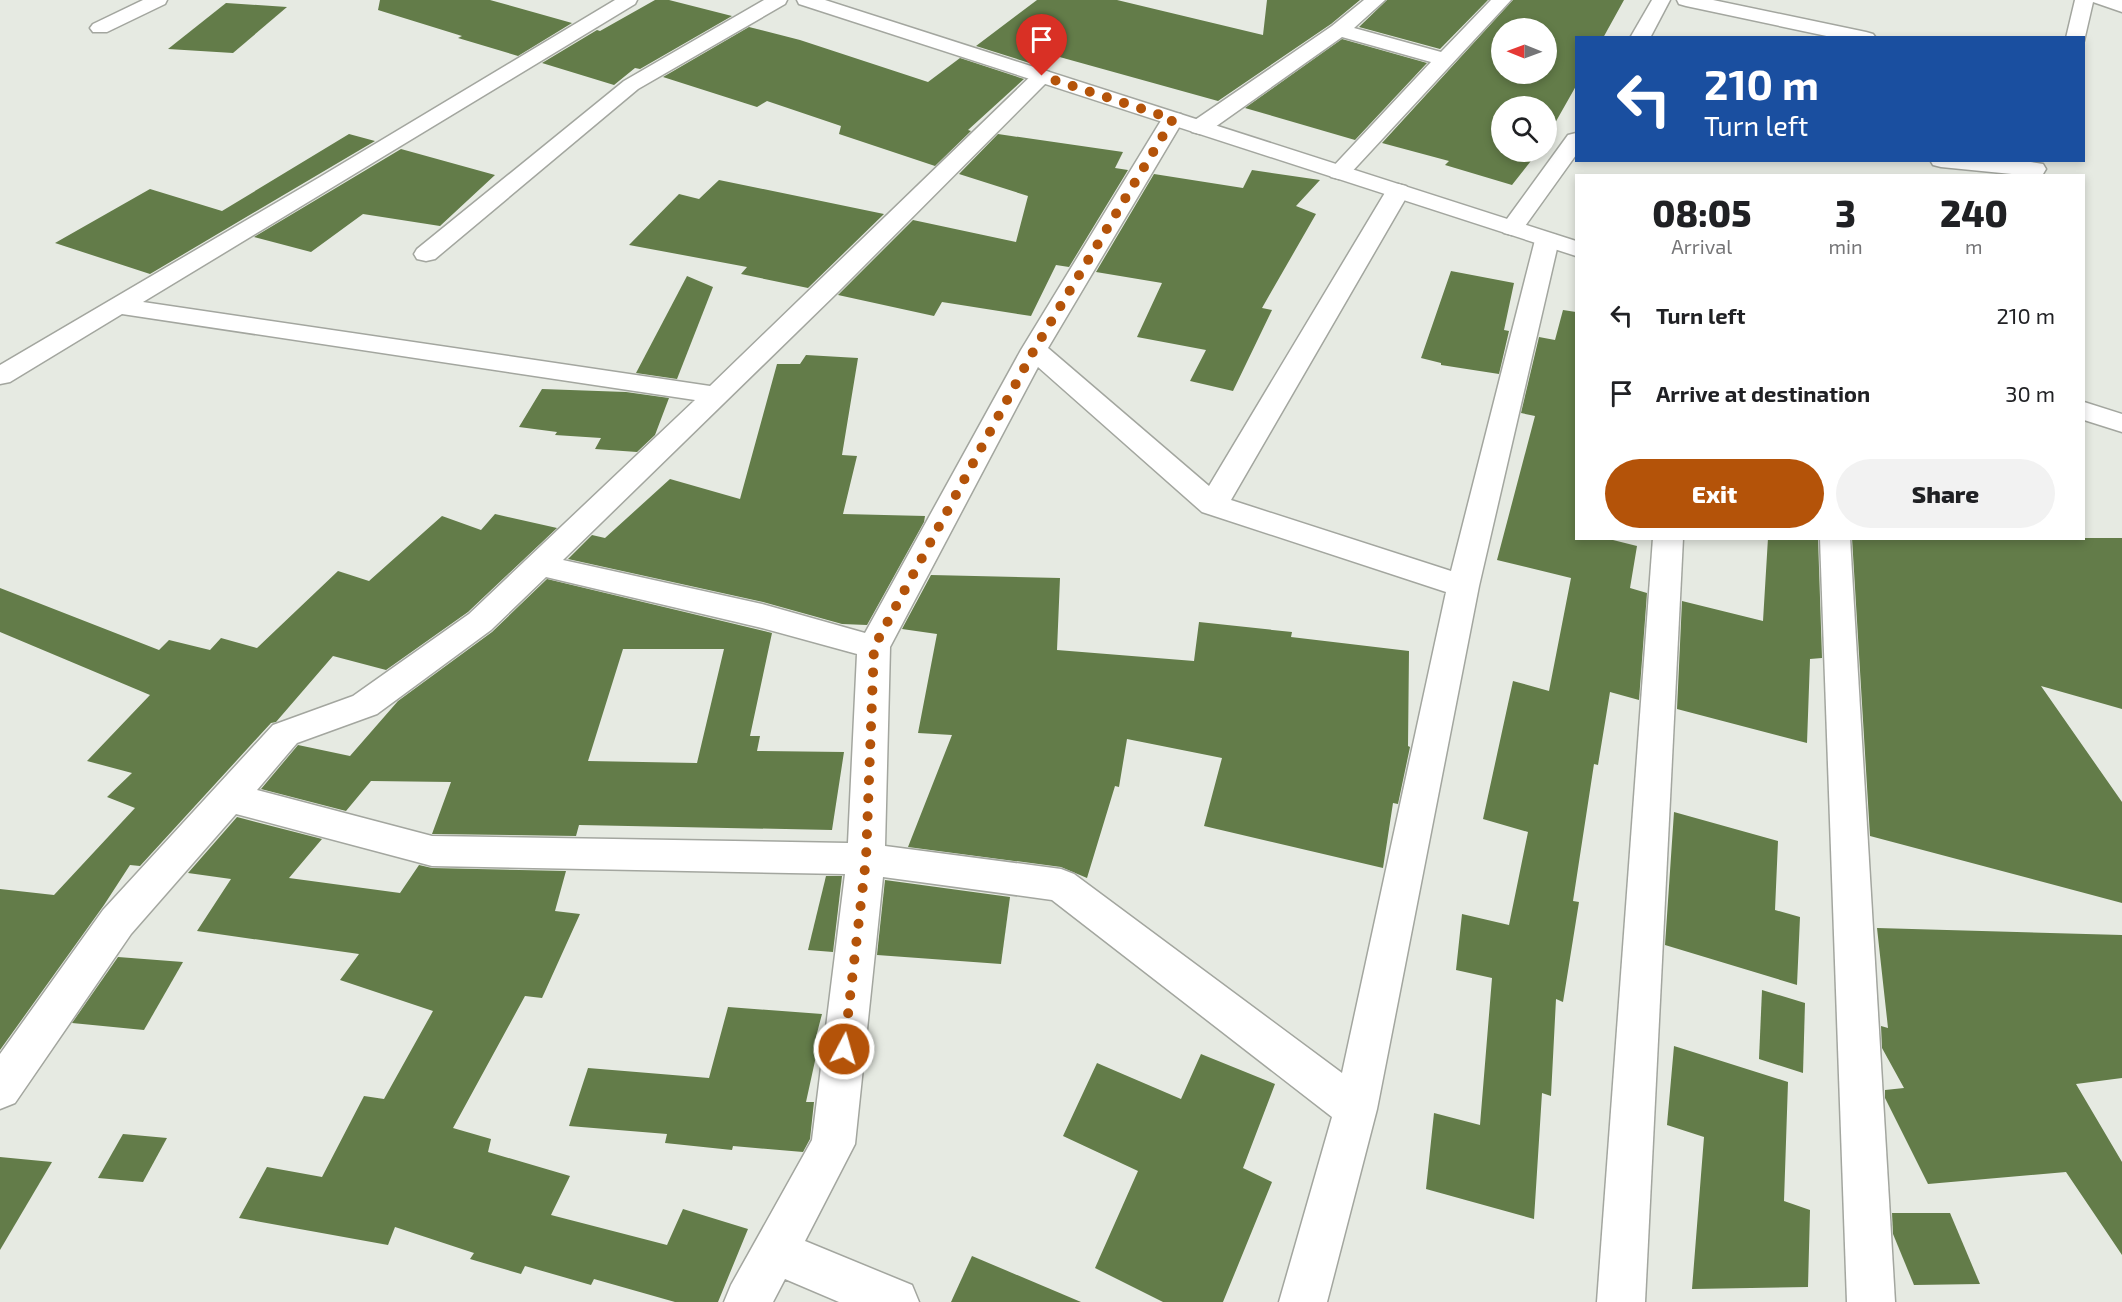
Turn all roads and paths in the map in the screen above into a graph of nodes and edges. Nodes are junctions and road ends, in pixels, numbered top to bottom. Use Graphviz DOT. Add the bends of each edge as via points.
graph roads {
  1 [pos="159,0"];
  2 [pos="628,0"];
  3 [pos="778,0"];
  4 [pos="806,0"];
  5 [pos="1376,0"];
  6 [pos="1502,0"];
  7 [pos="1661,0"];
  8 [pos="1686,0"];
  9 [pos="2084,0"];
  10 [pos="2101,0"];
  11 [pos="2122,6"];
  12 [pos="100,28"];
  13 [pos="1339,30"];
  14 [pos="1641,36"];
  15 [pos="1857,36"];
  16 [pos="2076,36"];
  17 [pos="1445,59"];
  18 [pos="1042,76"];
  19 [pos="1173,119"];
  20 [pos="1200,127"];
  21 [pos="1575,141"];
  22 [pos="1964,162"];
  23 [pos="2035,168"];
  24 [pos="1340,172"];
  25 [pos="1398,191"];
  26 [pos="1512,228"];
  27 [pos="1562,244"];
  28 [pos="426,254"];
  29 [pos="118,306"];
  30 [pos="1034,350"];
  31 [pos="0,376"];
  32 [pos="716,395"];
  33 [pos="2085,411"];
  34 [pos="2122,423"];
  35 [pos="1214,505"];
  36 [pos="1668,540"];
  37 [pos="1834,540"];
  38 [pos="538,565"];
  39 [pos="1463,586"];
  40 [pos="874,647"];
  41 [pos="228,797"];
  42 [pos="866,859"];
  43 [pos="0,1089"];
  44 [pos="1356,1108"];
  45 [pos="775,1252"];
  46 [pos="748,1302"];
  47 [pos="895,1302"];
  48 [pos="1303,1302"];
  49 [pos="1621,1302"];
  50 [pos="1870,1302"];
  1 -- 12 [label="street"];
  2 -- 29 [label="street"];
  3 -- 28 [label="street" via="631,86"];
  4 -- 18 [label="street"];
  5 -- 13 [label="street"];
  6 -- 17 [label="street"];
  7 -- 14 [label="street"];
  8 -- 15 [label="street"];
  9 -- 16 [label="street"];
  10 -- 11 [label="street"];
  13 -- 17 [label="street"];
  13 -- 20 [label="street"];
  17 -- 24 [label="street"];
  18 -- 19 [label="street"];
  18 -- 32 [label="street"];
  19 -- 20 [label="street"];
  19 -- 30 [label="street"];
  20 -- 24 [label="street"];
  21 -- 26 [label="street"];
  22 -- 23 [label="street"];
  24 -- 25 [label="street"];
  25 -- 26 [label="street"];
  25 -- 35 [label="street"];
  26 -- 27 [label="street"];
  27 -- 39 [label="street"];
  29 -- 31 [label="street"];
  29 -- 32 [label="street"];
  30 -- 35 [label="street"];
  30 -- 40 [label="street"];
  32 -- 38 [label="street"];
  33 -- 34 [label="street"];
  35 -- 39 [label="street"];
  36 -- 49 [label="street"];
  37 -- 50 [label="street"];
  38 -- 40 [label="street" via="762,616"];
  38 -- 41 [label="street" via="480,622 365,705 285,734"];
  39 -- 44 [label="street"];
  40 -- 42 [label="street"];
  41 -- 42 [label="street" via="432,851"];
  41 -- 43 [label="street" via="117,922"];
  42 -- 44 [label="street" via="1060,885"];
  42 -- 45 [label="street" via="833,1144"];
  44 -- 48 [label="street"];
  45 -- 46 [label="street"];
  45 -- 47 [label="street"];
}
